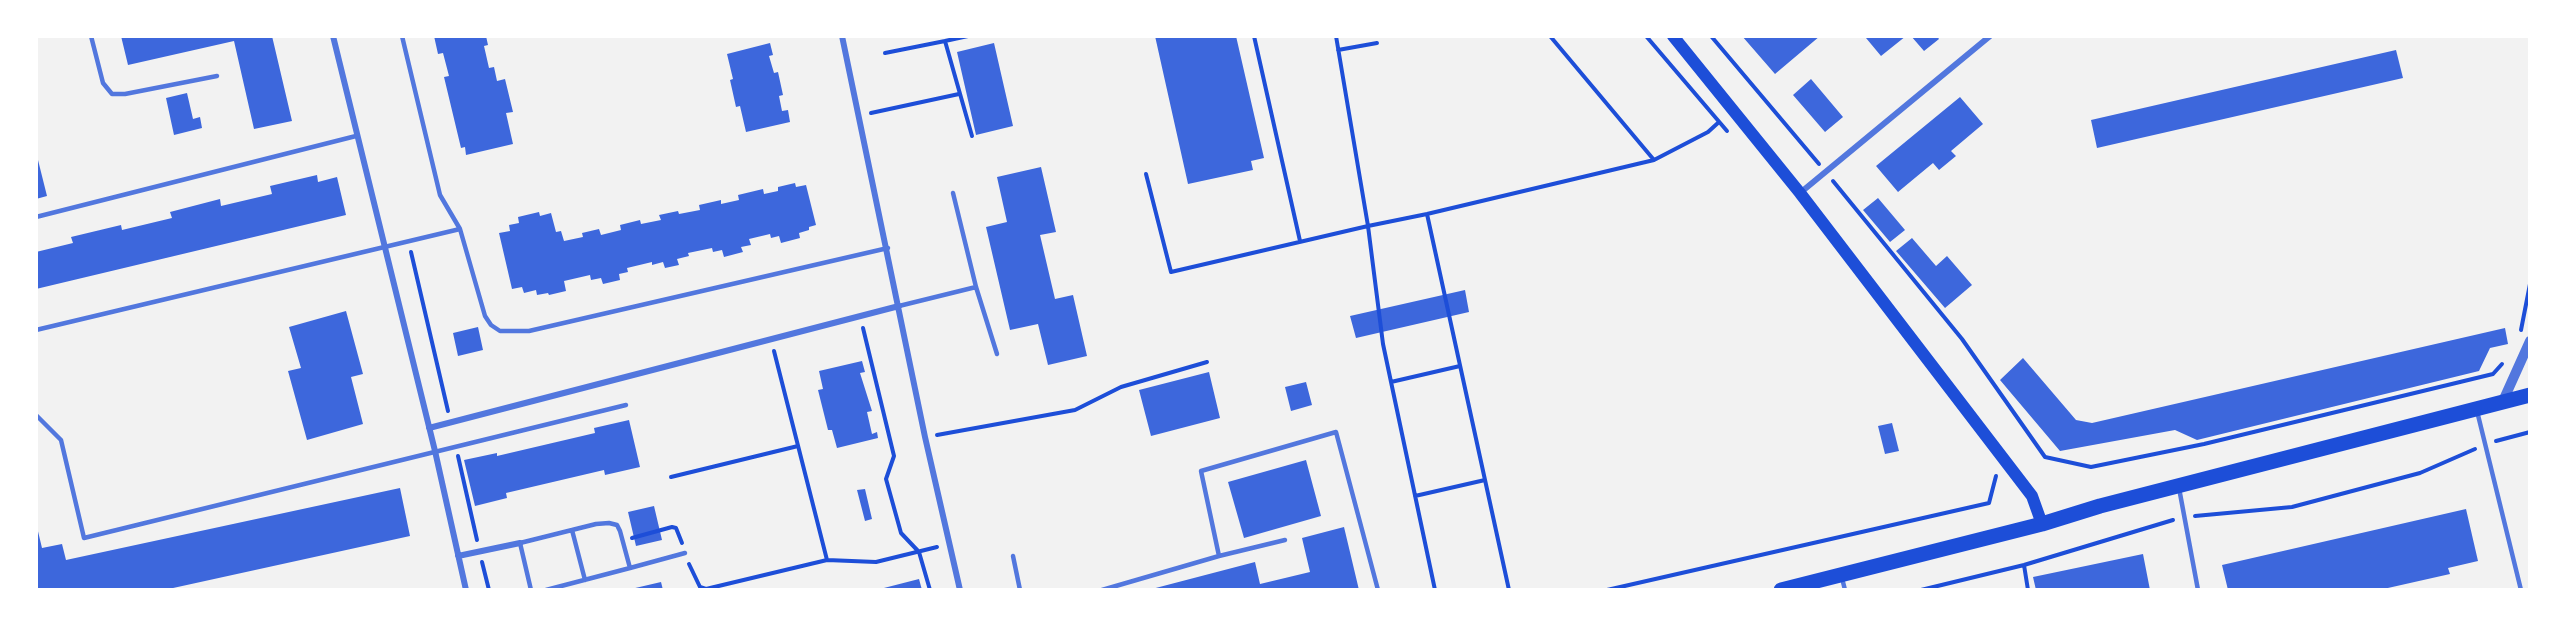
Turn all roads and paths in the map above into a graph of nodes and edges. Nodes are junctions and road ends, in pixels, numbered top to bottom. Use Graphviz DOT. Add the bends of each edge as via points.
graph roads {
  1 [pos="91,36"];
  2 [pos="333,36"];
  3 [pos="402,36"];
  4 [pos="842,36"];
  5 [pos="968,36"];
  6 [pos="1254,36"];
  7 [pos="1336,36"];
  8 [pos="1550,36"];
  9 [pos="1673,36"];
  10 [pos="1711,36"];
  11 [pos="1990,36"];
  12 [pos="945,41"];
  13 [pos="1377,43"];
  14 [pos="1338,50"];
  15 [pos="885,53"];
  16 [pos="217,76"];
  17 [pos="959,94"];
  18 [pos="858,116"];
  19 [pos="1719,122"];
  20 [pos="356,136"];
  21 [pos="972,136"];
  22 [pos="1654,160"];
  23 [pos="1825,171"];
  24 [pos="1146,174"];
  25 [pos="1800,193"];
  26 [pos="953,194"];
  27 [pos="1427,214"];
  28 [pos="36,217"];
  29 [pos="1368,226"];
  30 [pos="460,229"];
  31 [pos="1300,241"];
  32 [pos="383,248"];
  33 [pos="888,248"];
  34 [pos="2530,284"];
  35 [pos="976,286"];
  36 [pos="899,306"];
  37 [pos="861,316"];
  38 [pos="36,330"];
  39 [pos="771,339"];
  40 [pos="2518,340"];
  41 [pos="2530,341"];
  42 [pos="997,354"];
  43 [pos="2507,359"];
  44 [pos="1207,362"];
  45 [pos="1460,366"];
  46 [pos="1391,382"];
  47 [pos="2530,395"];
  48 [pos="2503,401"];
  49 [pos="626,405"];
  50 [pos="2476,408"];
  51 [pos="36,416"];
  52 [pos="429,428"];
  53 [pos="2530,432"];
  54 [pos="925,436"];
  55 [pos="2484,444"];
  56 [pos="798,446"];
  57 [pos="435,451"];
  58 [pos="1997,470"];
  59 [pos="671,477"];
  60 [pos="1485,480"];
  61 [pos="2178,486"];
  62 [pos="1415,496"];
  63 [pos="2184,517"];
  64 [pos="2042,524"];
  65 [pos="572,530"];
  66 [pos="623,540"];
  67 [pos="1286,540"];
  68 [pos="520,543"];
  69 [pos="950,543"];
  70 [pos="920,552"];
  71 [pos="685,553"];
  72 [pos="458,556"];
  73 [pos="1012,556"];
  74 [pos="1219,556"];
  75 [pos="827,560"];
  76 [pos="2024,565"];
  77 [pos="630,568"];
  78 [pos="585,580"];
  79 [pos="1843,583"];
  80 [pos="466,590"];
  81 [pos="531,590"];
  82 [pos="546,590"];
  83 [pos="930,590"];
  84 [pos="960,590"];
  85 [pos="1020,590"];
  86 [pos="1102,590"];
  87 [pos="1378,590"];
  88 [pos="1435,590"];
  89 [pos="1509,590"];
  90 [pos="1607,590"];
  91 [pos="1781,590"];
  92 [pos="1921,590"];
  93 [pos="2028,590"];
  94 [pos="2198,590"];
  95 [pos="2521,590"];
  1 -- 16 [label="lane" via="103,83 112,94"];
  2 -- 20 [label="street"];
  3 -- 30 [label="lane" via="441,195"];
  4 -- 18 [label="street"];
  5 -- 12 [label="path"];
  6 -- 31 [label="path"];
  7 -- 14 [label="path"];
  8 -- 22 [label="path"];
  9 -- 25 [label="main road"];
  10 -- 23 [label="path"];
  11 -- 23 [label="street"];
  12 -- 15 [label="path"];
  12 -- 17 [label="path"];
  13 -- 14 [label="path"];
  14 -- 29 [label="path"];
  17 -- 18 [label="path"];
  17 -- 21 [label="path"];
  18 -- 33 [label="street"];
  19 -- 22 [label="path" via="1708,132"];
  20 -- 28 [label="lane"];
  20 -- 32 [label="street"];
  22 -- 27 [label="path"];
  23 -- 25 [label="street"];
  23 -- 43 [label="path" via="1962,339 2045,456 2091,467 2193,446 2493,374"];
  24 -- 31 [label="path" via="1170,272"];
  25 -- 64 [label="main road" via="2032,496"];
  26 -- 35 [label="lane"];
  27 -- 29 [label="path"];
  27 -- 45 [label="path"];
  29 -- 31 [label="path"];
  29 -- 46 [label="path"];
  30 -- 32 [label="lane"];
  30 -- 33 [label="lane" via="485,316 500,331 529,331"];
  32 -- 38 [label="lane"];
  32 -- 52 [label="street"];
  33 -- 36 [label="street"];
  34 -- 40 [label="path"];
  35 -- 36 [label="lane"];
  35 -- 42 [label="lane"];
  36 -- 37 [label="street"];
  36 -- 54 [label="street"];
  37 -- 39 [label="street"];
  37 -- 70 [label="path" via="894,456 886,479 901,533"];
  39 -- 52 [label="street"];
  39 -- 56 [label="path"];
  41 -- 48 [label="street"];
  44 -- 54 [label="path" via="1121,387 1075,410"];
  45 -- 46 [label="path"];
  45 -- 60 [label="path"];
  46 -- 62 [label="path"];
  47 -- 48 [label="main road"];
  48 -- 50 [label="main road"];
  49 -- 57 [label="lane"];
  50 -- 55 [label="lane"];
  50 -- 61 [label="main road"];
  51 -- 57 [label="lane" via="61,440 84,538"];
  52 -- 57 [label="street"];
  53 -- 55 [label="path"];
  54 -- 69 [label="street"];
  55 -- 63 [label="path" via="2420,473 2292,507"];
  55 -- 95 [label="lane"];
  56 -- 59 [label="path"];
  56 -- 75 [label="path"];
  57 -- 72 [label="street"];
  58 -- 90 [label="path" via="1989,503"];
  60 -- 62 [label="path"];
  60 -- 89 [label="path"];
  61 -- 63 [label="lane"];
  61 -- 64 [label="main road"];
  62 -- 88 [label="path"];
  63 -- 76 [label="path"];
  63 -- 94 [label="lane"];
  64 -- 79 [label="main road"];
  65 -- 66 [label="lane" via="609,523 616,525"];
  65 -- 68 [label="lane"];
  65 -- 78 [label="lane"];
  66 -- 71 [label="path" via="672,527 679,533"];
  66 -- 77 [label="lane"];
  67 -- 74 [label="lane"];
  68 -- 72 [label="street"];
  68 -- 81 [label="lane"];
  69 -- 70 [label="path"];
  69 -- 84 [label="street"];
  70 -- 75 [label="path" via="876,562"];
  70 -- 83 [label="path"];
  71 -- 75 [label="path" via="695,580 706,589"];
  71 -- 77 [label="lane"];
  72 -- 80 [label="street"];
  73 -- 85 [label="lane"];
  74 -- 86 [label="lane"];
  74 -- 87 [label="lane" via="1201,471 1336,432"];
  76 -- 92 [label="path"];
  76 -- 93 [label="path"];
  77 -- 78 [label="lane"];
  78 -- 82 [label="lane"];
  79 -- 91 [label="main road"];
}
